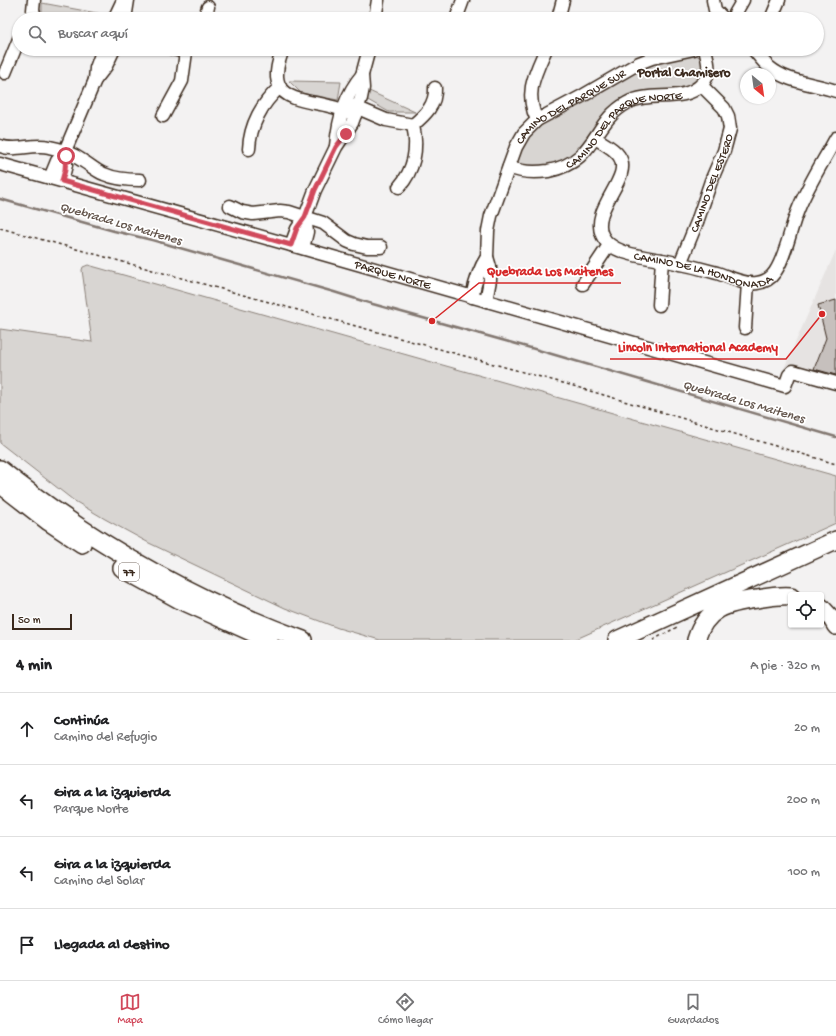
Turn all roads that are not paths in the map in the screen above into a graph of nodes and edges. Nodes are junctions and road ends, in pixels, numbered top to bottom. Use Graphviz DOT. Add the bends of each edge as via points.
graph roads {
  1 [pos="34,0"];
  2 [pos="123,0"];
  3 [pos="128,0"];
  4 [pos="378,0"];
  5 [pos="463,0"];
  6 [pos="563,0"];
  7 [pos="713,0"];
  8 [pos="733,0"];
  9 [pos="743,0"];
  10 [pos="779,0"];
  11 [pos="208,7"];
  12 [pos="34,12"];
  13 [pos="117,12"];
  14 [pos="126,12"];
  15 [pos="206,12"];
  16 [pos="376,12"];
  17 [pos="459,12"];
  18 [pos="560,12"];
  19 [pos="717,12"];
  20 [pos="732,12"];
  21 [pos="735,12"];
  22 [pos="774,12"];
  23 [pos="12,55"];
  24 [pos="100,56"];
  25 [pos="111,56"];
  26 [pos="186,56"];
  27 [pos="281,56"];
  28 [pos="367,56"];
  29 [pos="543,56"];
  30 [pos="661,56"];
  31 [pos="706,56"];
  32 [pos="759,56"];
  33 [pos="4,73"];
  34 [pos="362,75"];
  35 [pos="95,80"];
  36 [pos="701,85"];
  37 [pos="280,87"];
  38 [pos="435,88"];
  39 [pos="836,91"];
  40 [pos="345,106"];
  41 [pos="356,111"];
  42 [pos="163,116"];
  43 [pos="537,120"];
  44 [pos="413,125"];
  45 [pos="596,138"];
  46 [pos="836,138"];
  47 [pos="0,146"];
  48 [pos="336,147"];
  49 [pos="249,149"];
  50 [pos="65,151"];
  51 [pos="0,164"];
  52 [pos="509,167"];
  53 [pos="56,180"];
  54 [pos="140,180"];
  55 [pos="399,187"];
  56 [pos="230,206"];
  57 [pos="305,217"];
  58 [pos="291,245"];
  59 [pos="610,245"];
  60 [pos="381,247"];
  61 [pos="303,248"];
  62 [pos="487,257"];
  63 [pos="662,260"];
  64 [pos="680,264"];
  65 [pos="748,283"];
  66 [pos="583,284"];
  67 [pos="472,297"];
  68 [pos="486,301"];
  69 [pos="659,305"];
  70 [pos="745,328"];
  71 [pos="836,383"];
  72 [pos="0,469"];
  73 [pos="0,484"];
  74 [pos="836,540"];
  75 [pos="788,596"];
  76 [pos="824,610"];
  77 [pos="836,626"];
  78 [pos="269,640"];
  79 [pos="303,640"];
  80 [pos="617,640"];
  81 [pos="696,640"];
  1 -- 12 [label="street"];
  2 -- 13 [label="street"];
  3 -- 14 [label="street"];
  4 -- 16 [label="street"];
  5 -- 17 [label="street"];
  6 -- 18 [label="street"];
  7 -- 19 [label="street"];
  8 -- 20 [label="street"];
  9 -- 21 [label="street"];
  10 -- 22 [label="street"];
  11 -- 15 [label="street"];
  23 -- 33 [label="street"];
  24 -- 35 [label="street"];
  25 -- 35 [label="street"];
  26 -- 42 [label="street" via="182,82"];
  27 -- 37 [label="street" via="277,71"];
  28 -- 34 [label="street"];
  29 -- 43 [label="street" via="530,93 532,110"];
  30 -- 43 [label="street, CAMINO DEL PARQUE SUR" via="639,63"];
  31 -- 36 [label="street, CAMINO DEL PARQUE NORTE" via="709,71"];
  32 -- 39 [label="street" via="769,67 786,78"];
  34 -- 40 [label="street"];
  34 -- 41 [label="street" via="362,93"];
  35 -- 50 [label="street"];
  36 -- 45 [label="street, CAMINO DEL PARQUE NORTE" via="678,95 647,96 628,102 609,117"];
  36 -- 64 [label="street, CAMINO DEL ESTERO" via="724,108 729,122 729,135"];
  37 -- 40 [label="street" via="300,100"];
  37 -- 49 [label="street" via="268,98 258,114 250,137"];
  38 -- 44 [label="street" via="431,107"];
  40 -- 41 [label="street"];
  40 -- 48 [label="street" via="338,127"];
  41 -- 44 [label="street"];
  41 -- 48 [label="street" via="349,128"];
  43 -- 52 [label="street, CAMINO DEL PARQUE SUR" via="521,137"];
  44 -- 55 [label="street" via="413,161 409,174"];
  45 -- 52 [label="street, CAMINO DEL PARQUE NORTE" via="578,158 559,168 529,172"];
  45 -- 59 [label="street" via="616,152 622,163 618,180 600,218 601,234"];
  46 -- 65 [label="street, CAMINO DE LA HONDONADA" via="810,184 774,272 764,282"];
  47 -- 50 [label="street" via="47,146"];
  48 -- 57 [label="street"];
  50 -- 53 [label="street" via="66,165"];
  50 -- 54 [label="street" via="104,174"];
  51 -- 53 [label="street, PARQUE NORTE"];
  52 -- 62 [label="street, CAMINO DEL PARQUE SUR" via="490,216"];
  53 -- 58 [label="street, PARQUE NORTE"];
  56 -- 57 [label="street" via="248,213 286,211"];
  57 -- 58 [label="street" via="297,228"];
  57 -- 60 [label="street" via="327,225 354,244"];
  57 -- 61 [label="street" via="308,232"];
  58 -- 61 [label="street, PARQUE NORTE"];
  59 -- 63 [label="street, CAMINO DE LA HONDONADA" via="622,252"];
  59 -- 66 [label="street"];
  61 -- 67 [label="street, PARQUE NORTE"];
  62 -- 67 [label="street" via="477,277"];
  62 -- 68 [label="street, CAMINO DEL PARQUE SUR" via="490,274"];
  63 -- 64 [label="street, CAMINO DE LA HONDONADA"];
  63 -- 69 [label="street"];
  64 -- 65 [label="street, CAMINO DE LA HONDONADA"];
  65 -- 70 [label="street"];
  67 -- 68 [label="street, PARQUE NORTE"];
  68 -- 71 [label="street, PARQUE NORTE" via="785,386 793,371"];
  72 -- 79 [label="highway, 77" via="78,527 136,563 243,616"];
  73 -- 78 [label="highway, 77" via="49,522 118,566 180,600"];
  74 -- 80 [label="highway"];
  75 -- 81 [label="highway" via="739,601 720,607 702,625"];
  76 -- 77 [label="highway"];
}
